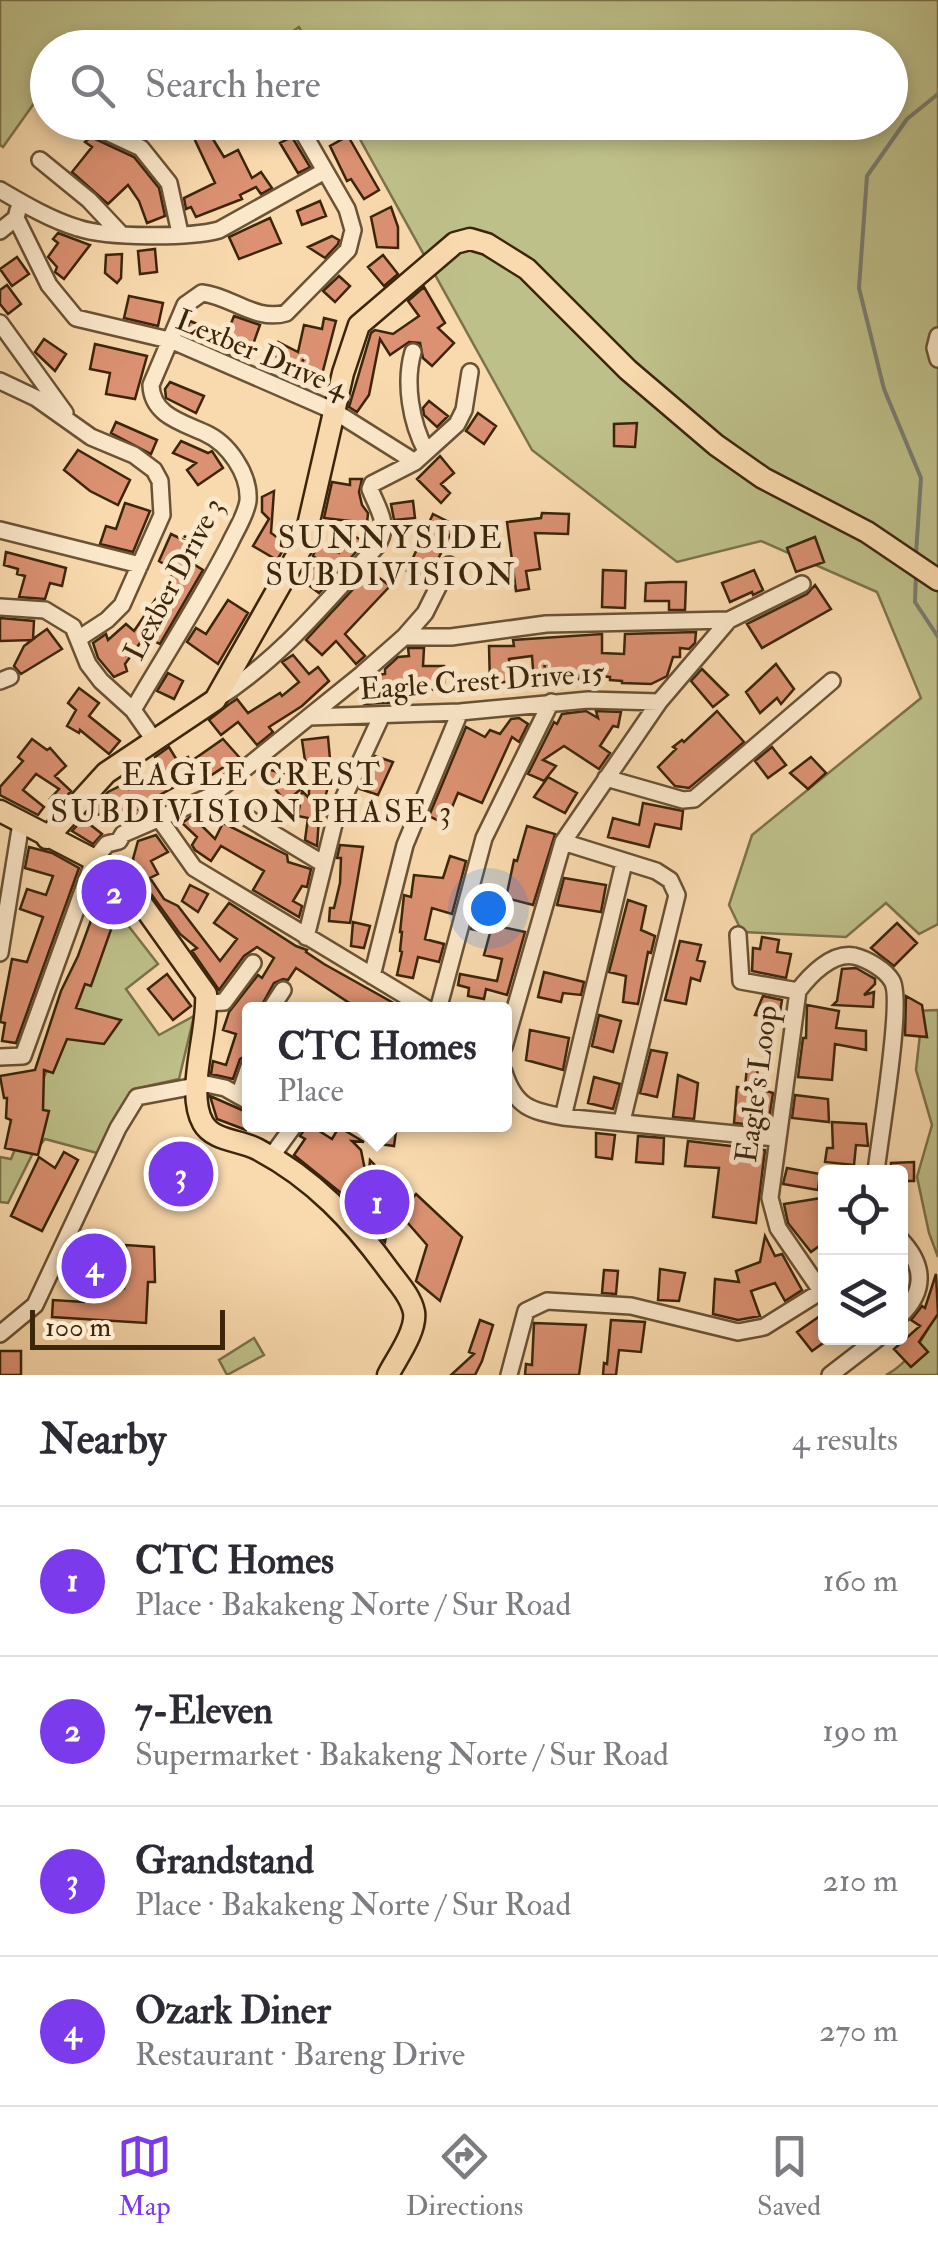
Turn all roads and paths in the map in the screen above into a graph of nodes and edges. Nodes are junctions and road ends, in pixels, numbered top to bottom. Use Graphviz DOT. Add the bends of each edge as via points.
graph roads {
  1 [pos="125,140"];
  2 [pos="306,140"];
  3 [pos="40,160"];
  4 [pos="323,172"];
  5 [pos="0,190"];
  6 [pos="18,210"];
  7 [pos="0,232"];
  8 [pos="120,232"];
  9 [pos="180,234"];
  10 [pos="0,323"];
  11 [pos="938,336"];
  12 [pos="172,341"];
  13 [pos="413,352"];
  14 [pos="938,359"];
  15 [pos="470,372"];
  16 [pos="0,381"];
  17 [pos="334,411"];
  18 [pos="72,423"];
  19 [pos="421,457"];
  20 [pos="0,530"];
  21 [pos="140,565"];
  22 [pos="449,565"];
  23 [pos="934,577"];
  24 [pos="802,584"];
  25 [pos="0,607"];
  26 [pos="728,620"];
  27 [pos="404,638"];
  28 [pos="78,639"];
  29 [pos="832,681"];
  30 [pos="216,700"];
  31 [pos="551,702"];
  32 [pos="659,702"];
  33 [pos="133,710"];
  34 [pos="460,712"];
  35 [pos="380,717"];
  36 [pos="308,718"];
  37 [pos="154,740"];
  38 [pos="606,778"];
  39 [pos="211,796"];
  40 [pos="0,811"];
  41 [pos="158,817"];
  42 [pos="21,823"];
  43 [pos="47,838"];
  44 [pos="563,842"];
  45 [pos="322,862"];
  46 [pos="624,862"];
  47 [pos="103,864"];
  48 [pos="738,935"];
  49 [pos="306,937"];
  50 [pos="0,953"];
  51 [pos="252,963"];
  52 [pos="372,976"];
  53 [pos="283,990"];
  54 [pos="798,991"];
  55 [pos="275,1002"];
  56 [pos="416,1002"];
  57 [pos="440,1002"];
  58 [pos="207,1003"];
  59 [pos="512,1018"];
  60 [pos="0,1057"];
  61 [pos="197,1086"];
  62 [pos="512,1091"];
  63 [pos="242,1098"];
  64 [pos="563,1117"];
  65 [pos="622,1121"];
  66 [pos="289,1132"];
  67 [pos="776,1138"];
  68 [pos="271,1157"];
  69 [pos="877,1165"];
  70 [pos="908,1250"];
  71 [pos="818,1287"];
  72 [pos="818,1298"];
  73 [pos="908,1309"];
  74 [pos="0,1334"];
  75 [pos="864,1345"];
  76 [pos="388,1375"];
  77 [pos="510,1375"];
  78 [pos="830,1375"];
  1 -- 9 [label="street" via="141,148 170,183"];
  2 -- 4 [label="street"];
  3 -- 8 [label="street"];
  4 -- 9 [label="street" via="219,230"];
  4 -- 12 [label="street" via="354,230 348,250 286,313 273,317 218,295 192,298"];
  5 -- 6 [label="street"];
  6 -- 7 [label="street"];
  6 -- 8 [label="street"];
  6 -- 12 [label="street, Lexber Drive 4" via="48,286 76,318"];
  8 -- 9 [label="street"];
  10 -- 18 [label="street"];
  11 -- 14 [label="street"];
  12 -- 17 [label="street, Lexber Drive 4"];
  12 -- 33 [label="street, Lexber Drive 3" via="152,386 157,407 226,448 242,472 248,500 223,557"];
  13 -- 19 [label="street" via="407,381"];
  15 -- 19 [label="street" via="457,424"];
  16 -- 18 [label="street"];
  17 -- 19 [label="street, Lexber Drive 4"];
  17 -- 23 [label="main road" via="358,325 455,243 470,239 527,269 628,370 762,478 867,532"];
  17 -- 30 [label="main road" via="304,544"];
  18 -- 21 [label="street" via="134,456 160,481 162,515"];
  19 -- 30 [label="street" via="372,484 385,527 376,547 295,636"];
  20 -- 21 [label="street"];
  21 -- 28 [label="street" via="122,605"];
  22 -- 27 [label="street"];
  24 -- 26 [label="street"];
  25 -- 28 [label="street" via="45,610 73,627"];
  26 -- 27 [label="street" via="546,624"];
  26 -- 32 [label="street"];
  27 -- 36 [label="street"];
  28 -- 33 [label="street" via="101,682"];
  29 -- 38 [label="street" via="694,799"];
  30 -- 37 [label="main road"];
  31 -- 32 [label="street, Eagle Crest Drive 15"];
  31 -- 34 [label="street, Eagle Crest Drive 15"];
  31 -- 57 [label="street" via="484,838"];
  32 -- 38 [label="street"];
  33 -- 37 [label="street"];
  34 -- 35 [label="street, Eagle Crest Drive 15"];
  34 -- 52 [label="street" via="406,844"];
  35 -- 36 [label="street, Eagle Crest Drive 15"];
  35 -- 45 [label="street" via="346,786"];
  36 -- 39 [label="street"];
  37 -- 43 [label="main road" via="106,773"];
  38 -- 44 [label="street"];
  39 -- 41 [label="street"];
  39 -- 45 [label="street"];
  40 -- 42 [label="main road"];
  41 -- 47 [label="street" via="124,834 121,848"];
  41 -- 49 [label="street" via="194,868"];
  42 -- 43 [label="main road"];
  42 -- 50 [label="street"];
  43 -- 47 [label="main road"];
  44 -- 46 [label="street"];
  44 -- 59 [label="street"];
  45 -- 49 [label="street"];
  46 -- 64 [label="street"];
  46 -- 65 [label="street" via="670,880 677,895"];
  47 -- 58 [label="main road" via="132,890"];
  47 -- 60 [label="street" via="23,1056"];
  48 -- 54 [label="street" via="741,981"];
  49 -- 52 [label="street"];
  51 -- 58 [label="street" via="224,1002"];
  52 -- 56 [label="street"];
  53 -- 55 [label="street"];
  54 -- 67 [label="street, Eagle's Loop"];
  54 -- 69 [label="street, Eagle's Loop" via="841,956 873,964 892,979 894,1032"];
  58 -- 61 [label="main road"];
  61 -- 63 [label="street" via="216,1084"];
  61 -- 68 [label="main road" via="202,1122 210,1131"];
  61 -- 74 [label="street" via="137,1098 35,1305"];
  62 -- 64 [label="street" via="527,1108"];
  64 -- 65 [label="street"];
  65 -- 67 [label="street"];
  66 -- 68 [label="street"];
  67 -- 71 [label="street, Eagle's Loop" via="772,1214"];
  68 -- 76 [label="main road" via="341,1210 408,1296 414,1319"];
  70 -- 73 [label="street" via="922,1284"];
  72 -- 77 [label="street" via="764,1327 738,1332 650,1309 546,1301 526,1312"];
  75 -- 78 [label="street"];
}
